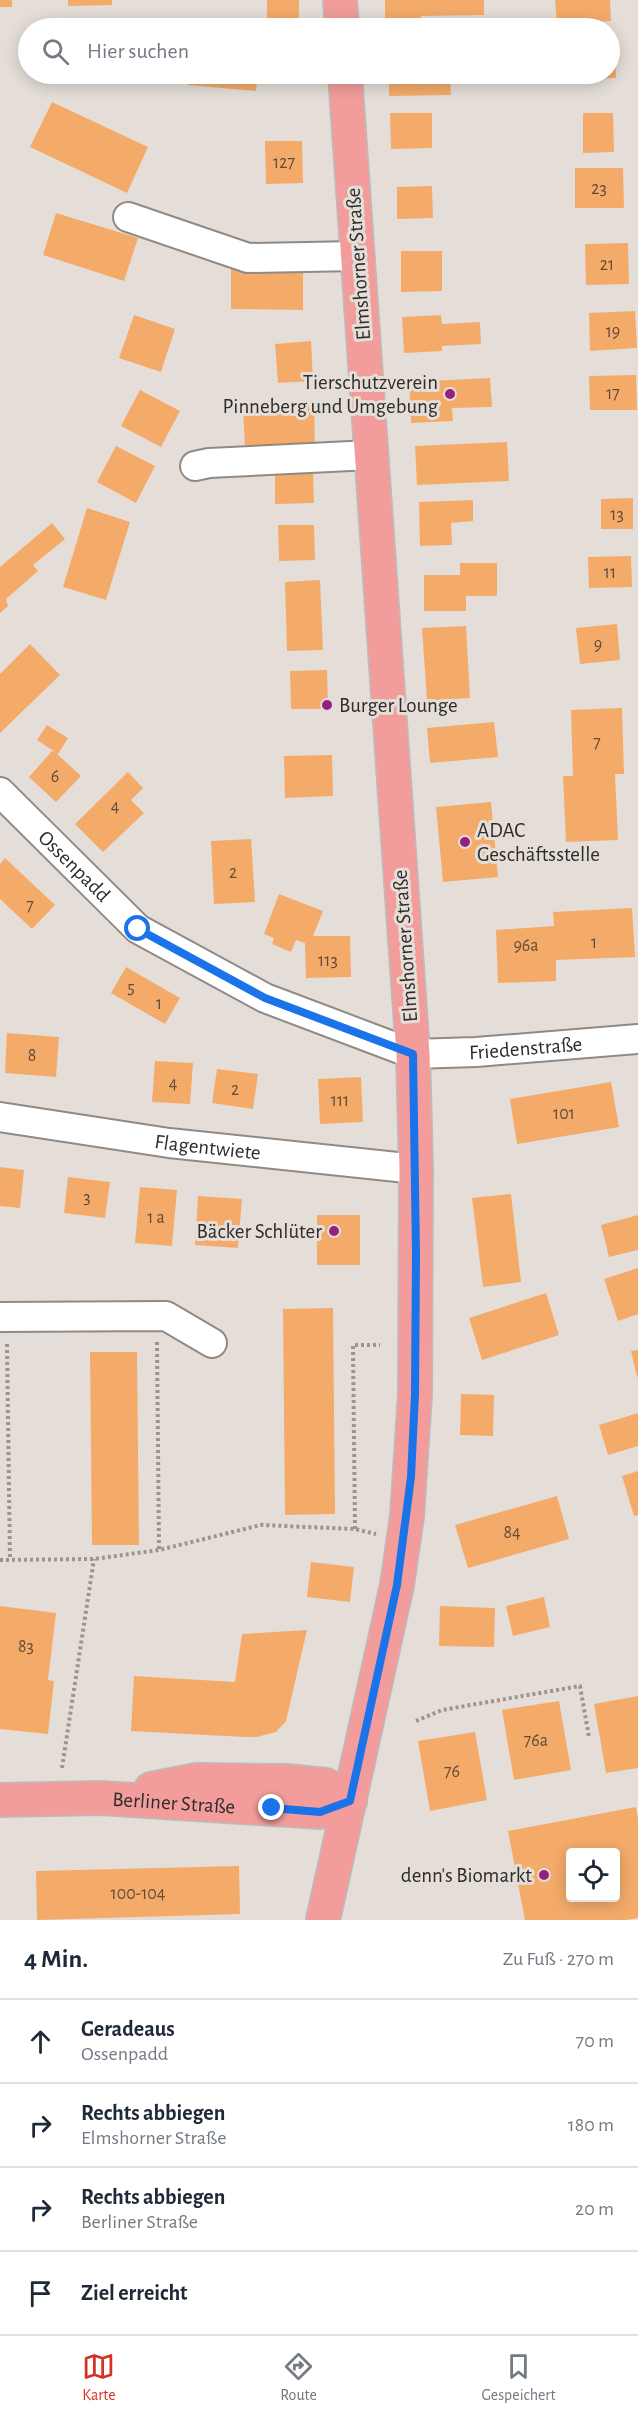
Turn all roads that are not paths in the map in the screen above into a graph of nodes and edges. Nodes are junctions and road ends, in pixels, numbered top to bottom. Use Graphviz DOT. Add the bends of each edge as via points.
graph roads {
  1 [pos="340,0"];
  2 [pos="341,18"];
  3 [pos="346,84"];
  4 [pos="128,217"];
  5 [pos="357,256"];
  6 [pos="371,455"];
  7 [pos="195,466"];
  8 [pos="0,792"];
  9 [pos="638,1039"];
  10 [pos="413,1054"];
  11 [pos="0,1117"];
  12 [pos="416,1169"];
  13 [pos="4,1317"];
  14 [pos="212,1343"];
  15 [pos="0,1800"];
  16 [pos="350,1801"];
  17 [pos="323,1920"];
  1 -- 2 [label="main road"];
  3 -- 5 [label="main road, Elmshorner Straße"];
  4 -- 5 [label="street" via="248,258"];
  5 -- 6 [label="main road, Elmshorner Straße"];
  6 -- 7 [label="street"];
  6 -- 10 [label="main road, Elmshorner Straße"];
  8 -- 10 [label="street, Ossenpadd" via="138,929 265,998"];
  9 -- 10 [label="street, Friedenstraße"];
  10 -- 12 [label="main road, Elmshorner Straße"];
  11 -- 12 [label="street, Flagentwiete" via="169,1143"];
  12 -- 16 [label="main road, Elmshorner Straße" via="415,1394 407,1516 397,1585"];
  13 -- 14 [label="street" via="166,1316"];
  15 -- 16 [label="main road, Berliner Straße" via="101,1798 320,1812"];
  16 -- 17 [label="main road, Elmshorner Straße"];
}
